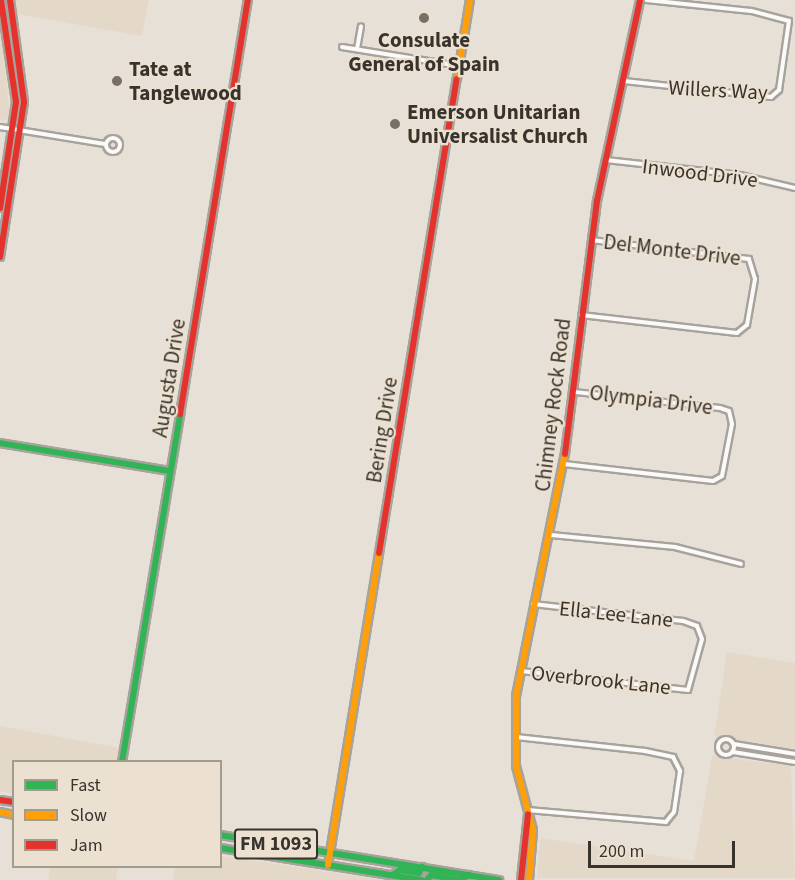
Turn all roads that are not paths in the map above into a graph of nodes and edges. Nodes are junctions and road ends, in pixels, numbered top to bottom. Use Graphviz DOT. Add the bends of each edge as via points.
graph roads {
  1 [pos="1,0"];
  2 [pos="10,0"];
  3 [pos="248,0"];
  4 [pos="470,0"];
  5 [pos="640,0"];
  6 [pos="647,0"];
  7 [pos="361,26"];
  8 [pos="12,45"];
  9 [pos="342,47"];
  10 [pos="357,50"];
  11 [pos="459,66"];
  12 [pos="624,81"];
  13 [pos="0,127"];
  14 [pos="13,129"];
  15 [pos="21,130"];
  16 [pos="105,144"];
  17 [pos="605,160"];
  18 [pos="795,188"];
  19 [pos="9,205"];
  20 [pos="0,206"];
  21 [pos="590,240"];
  22 [pos="0,257"];
  23 [pos="581,315"];
  24 [pos="574,392"];
  25 [pos="0,443"];
  26 [pos="564,464"];
  27 [pos="170,471"];
  28 [pos="551,534"];
  29 [pos="741,564"];
  30 [pos="532,604"];
  31 [pos="697,663"];
  32 [pos="520,671"];
  33 [pos="514,736"];
  34 [pos="734,744"];
  35 [pos="733,752"];
  36 [pos="795,754"];
  37 [pos="122,760"];
  38 [pos="795,762"];
  39 [pos="528,812"];
  40 [pos="222,836"];
  41 [pos="530,844"];
  42 [pos="222,848"];
  43 [pos="330,852"];
  44 [pos="429,860"];
  45 [pos="327,865"];
  46 [pos="424,867"];
  47 [pos="393,875"];
  48 [pos="469,875"];
  49 [pos="421,880"];
  50 [pos="428,880"];
  51 [pos="499,880"];
  52 [pos="521,880"];
  53 [pos="530,880"];
  1 -- 8 [label="main road"];
  2 -- 8 [label="main road"];
  3 -- 27 [label="main road, Augusta Drive"];
  4 -- 11 [label="main road, Bering Drive"];
  5 -- 12 [label="main road, Chimney Rock Road"];
  6 -- 12 [label="street, Willers Way" via="784,18 789,26 779,90 771,97"];
  7 -- 10 [label="street"];
  8 -- 14 [label="main road" via="16,96"];
  8 -- 15 [label="main road" via="24,84"];
  9 -- 10 [label="street"];
  10 -- 11 [label="street"];
  11 -- 43 [label="main road, Bering Drive"];
  12 -- 17 [label="main road, Chimney Rock Road"];
  13 -- 14 [label="street"];
  14 -- 15 [label="street"];
  14 -- 20 [label="main road"];
  15 -- 16 [label="street"];
  15 -- 19 [label="main road"];
  17 -- 18 [label="street, Inwood Drive" via="740,175"];
  17 -- 21 [label="main road, Chimney Rock Road"];
  19 -- 20 [label="main road"];
  19 -- 22 [label="main road"];
  21 -- 23 [label="main road, Chimney Rock Road"];
  21 -- 23 [label="street, Del Monte Drive" via="749,258 756,269 753,296 747,325 737,333"];
  23 -- 24 [label="main road, Chimney Rock Road"];
  24 -- 26 [label="main road, Chimney Rock Road"];
  24 -- 26 [label="street, Olympia Drive" via="720,408 731,416 728,445 722,476 714,481"];
  25 -- 27 [label="main road"];
  26 -- 28 [label="main road, Chimney Rock Road"];
  27 -- 37 [label="main road, Augusta Drive"];
  28 -- 29 [label="street" via="675,547"];
  28 -- 30 [label="main road, Chimney Rock Road"];
  30 -- 31 [label="street, Ella Lee Lane" via="691,623 701,632"];
  30 -- 32 [label="main road, Chimney Rock Road"];
  31 -- 32 [label="street, Overbrook Lane" via="688,690"];
  32 -- 33 [label="main road, Chimney Rock Road"];
  33 -- 39 [label="main road, Chimney Rock Road"];
  33 -- 39 [label="street" via="673,757 680,771 666,822"];
  34 -- 35 [label="street"];
  34 -- 35 [label="street" via="726,739 718,746 723,755"];
  34 -- 36 [label="street"];
  35 -- 38 [label="street"];
  39 -- 41 [label="main road, Chimney Rock Road"];
  40 -- 43 [label="main road, FM 1093"];
  41 -- 52 [label="main road, Chimney Rock Road"];
  41 -- 53 [label="main road, Chimney Rock Road"];
  42 -- 45 [label="main road, FM 1093"];
  43 -- 45 [label="main road, Bering Drive"];
  43 -- 46 [label="main road, FM 1093"];
  44 -- 46 [label="main road"];
  45 -- 47 [label="main road, FM 1093"];
  46 -- 47 [label="main road" via="419,873 400,870"];
  46 -- 48 [label="main road, FM 1093"];
  47 -- 49 [label="main road, FM 1093"];
  48 -- 50 [label="main road" via="459,880 431,875"];
  48 -- 51 [label="main road, FM 1093"];
}
